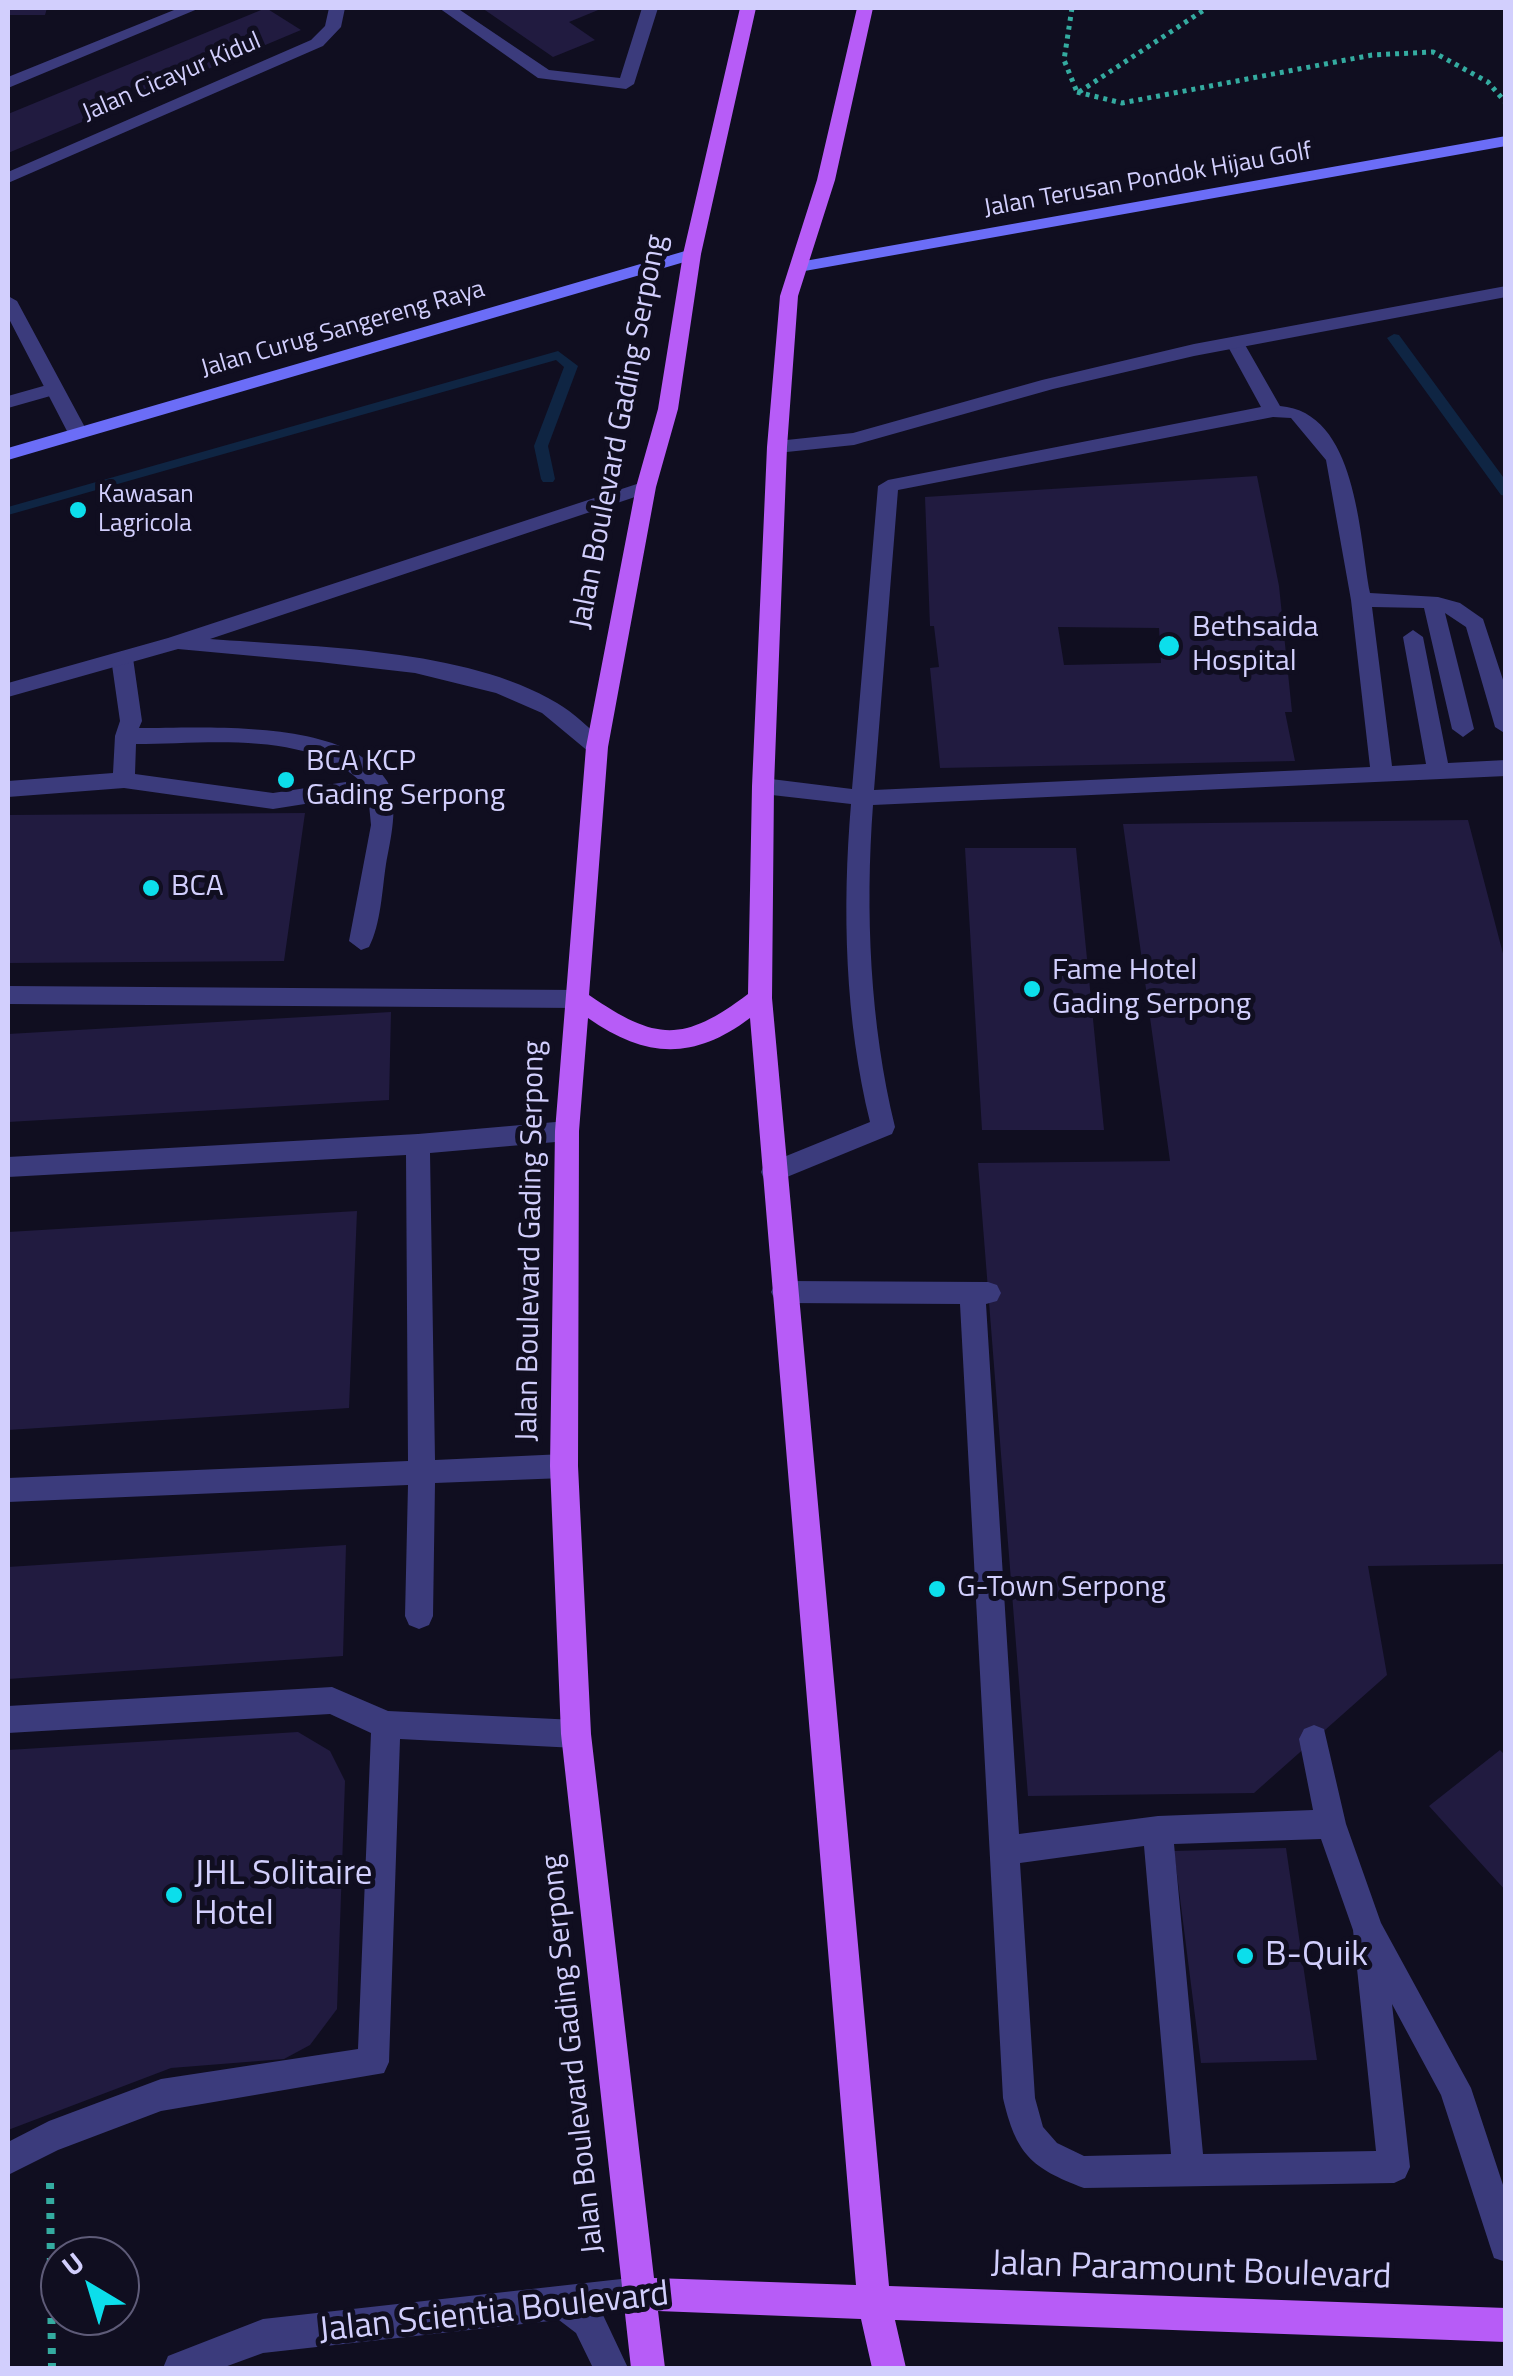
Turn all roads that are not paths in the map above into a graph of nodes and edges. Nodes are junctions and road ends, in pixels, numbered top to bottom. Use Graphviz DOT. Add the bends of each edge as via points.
graph roads {
  1 [pos="192,8"];
  2 [pos="336,8"];
  3 [pos="448,8"];
  4 [pos="650,8"];
  5 [pos="748,8"];
  6 [pos="865,8"];
  7 [pos="166,12"];
  8 [pos="8,84"];
  9 [pos="1506,141"];
  10 [pos="8,178"];
  11 [pos="692,254"];
  12 [pos="798,267"];
  13 [pos="1506,292"];
  14 [pos="8,301"];
  15 [pos="1236,342"];
  16 [pos="54,389"];
  17 [pos="8,402"];
  18 [pos="1273,411"];
  19 [pos="78,433"];
  20 [pos="777,447"];
  21 [pos="8,454"];
  22 [pos="646,487"];
  23 [pos="1361,600"];
  24 [pos="1434,604"];
  25 [pos="1413,637"];
  26 [pos="175,644"];
  27 [pos="122,658"];
  28 [pos="8,690"];
  29 [pos="1506,727"];
  30 [pos="1463,729"];
  31 [pos="126,736"];
  32 [pos="597,746"];
  33 [pos="1506,768"];
  34 [pos="1438,770"];
  35 [pos="1382,772"];
  36 [pos="124,780"];
  37 [pos="378,785"];
  38 [pos="763,786"];
  39 [pos="8,789"];
  40 [pos="863,798"];
  41 [pos="361,940"];
  42 [pos="8,995"];
  43 [pos="760,998"];
  44 [pos="578,999"];
  45 [pos="567,1131"];
  46 [pos="418,1144"];
  47 [pos="8,1167"];
  48 [pos="773,1172"];
  49 [pos="784,1292"];
  50 [pos="564,1466"];
  51 [pos="422,1472"];
  52 [pos="8,1490"];
  53 [pos="419,1616"];
  54 [pos="8,1719"];
  55 [pos="386,1724"];
  56 [pos="576,1734"];
  57 [pos="1314,1739"];
  58 [pos="1332,1824"];
  59 [pos="1158,1830"];
  60 [pos="1004,1851"];
  61 [pos="1368,1930"];
  62 [pos="8,2159"];
  63 [pos="1188,2167"];
  64 [pos="1506,2246"];
  65 [pos="639,2294"];
  66 [pos="874,2300"];
  67 [pos="564,2303"];
  68 [pos="1506,2325"];
  69 [pos="180,2368"];
  70 [pos="611,2368"];
  71 [pos="648,2368"];
  72 [pos="889,2368"];
  1 -- 7 [label="street"];
  2 -- 10 [label="street, Jalan Cicayur Kidul" via="333,27 317,43"];
  3 -- 4 [label="street" via="544,74 626,84"];
  5 -- 11 [label="main road, Jalan Boulevard Gading Serpong"];
  6 -- 12 [label="main road" via="826,180"];
  7 -- 8 [label="street"];
  9 -- 12 [label="main road, Jalan Terusan Pondok Hijau Golf"];
  11 -- 19 [label="main road, Jalan Curug Sangereng Raya"];
  11 -- 22 [label="main road, Jalan Boulevard Gading Serpong" via="668,409"];
  12 -- 20 [label="main road" via="789,296"];
  13 -- 15 [label="street"];
  14 -- 16 [label="street"];
  15 -- 18 [label="street"];
  15 -- 20 [label="street" via="1049,384 854,439"];
  16 -- 17 [label="street"];
  16 -- 19 [label="street"];
  18 -- 23 [label="street" via="1296,412 1336,460"];
  18 -- 40 [label="street" via="888,486"];
  19 -- 21 [label="main road, Jalan Curug Sangereng Raya"];
  20 -- 38 [label="main road"];
  22 -- 26 [label="street"];
  22 -- 32 [label="main road, Jalan Boulevard Gading Serpong"];
  23 -- 24 [label="street"];
  23 -- 35 [label="street"];
  24 -- 29 [label="street" via="1457,607 1476,624"];
  24 -- 30 [label="street"];
  25 -- 34 [label="street"];
  26 -- 27 [label="street"];
  26 -- 32 [label="street" via="402,664 464,677 543,704"];
  27 -- 28 [label="street"];
  27 -- 31 [label="street" via="131,722"];
  31 -- 36 [label="street"];
  31 -- 37 [label="street" via="294,743 345,755"];
  32 -- 44 [label="main road, Jalan Boulevard Gading Serpong"];
  33 -- 34 [label="street"];
  34 -- 35 [label="street"];
  35 -- 40 [label="street"];
  36 -- 37 [label="street" via="273,801"];
  36 -- 39 [label="street"];
  37 -- 41 [label="street" via="382,825"];
  38 -- 40 [label="street"];
  38 -- 43 [label="main road"];
  40 -- 48 [label="street" via="856,868 867,1061 883,1127"];
  42 -- 44 [label="street"];
  43 -- 44 [label="main road" via="727,1025 664,1044 634,1037"];
  43 -- 48 [label="main road"];
  44 -- 45 [label="main road, Jalan Boulevard Gading Serpong"];
  45 -- 46 [label="street"];
  45 -- 50 [label="main road, Jalan Boulevard Gading Serpong"];
  46 -- 47 [label="street"];
  46 -- 51 [label="street"];
  48 -- 49 [label="main road"];
  49 -- 60 [label="street" via="980,1293"];
  49 -- 66 [label="main road"];
  50 -- 51 [label="street"];
  50 -- 56 [label="main road, Jalan Boulevard Gading Serpong"];
  51 -- 52 [label="street"];
  51 -- 53 [label="street"];
  54 -- 55 [label="street" via="332,1700"];
  55 -- 56 [label="street"];
  55 -- 62 [label="street" via="373,2062 160,2095"];
  56 -- 65 [label="main road, Jalan Boulevard Gading Serpong"];
  57 -- 58 [label="street"];
  58 -- 59 [label="street"];
  58 -- 61 [label="street"];
  59 -- 60 [label="street"];
  59 -- 63 [label="street"];
  60 -- 63 [label="street" via="1026,2134 1048,2159 1084,2172"];
  61 -- 63 [label="street" via="1394,2167"];
  61 -- 64 [label="street" via="1455,2088"];
  65 -- 66 [label="main road, Jalan Scientia Boulevard"];
  65 -- 67 [label="street, Jalan Scientia Boulevard"];
  65 -- 71 [label="main road, Jalan Boulevard Gading Serpong"];
  66 -- 68 [label="main road, Jalan Paramount Boulevard"];
  66 -- 72 [label="main road"];
  67 -- 69 [label="street, Jalan Scientia Boulevard" via="263,2336"];
  67 -- 70 [label="street" via="588,2322"];
}
